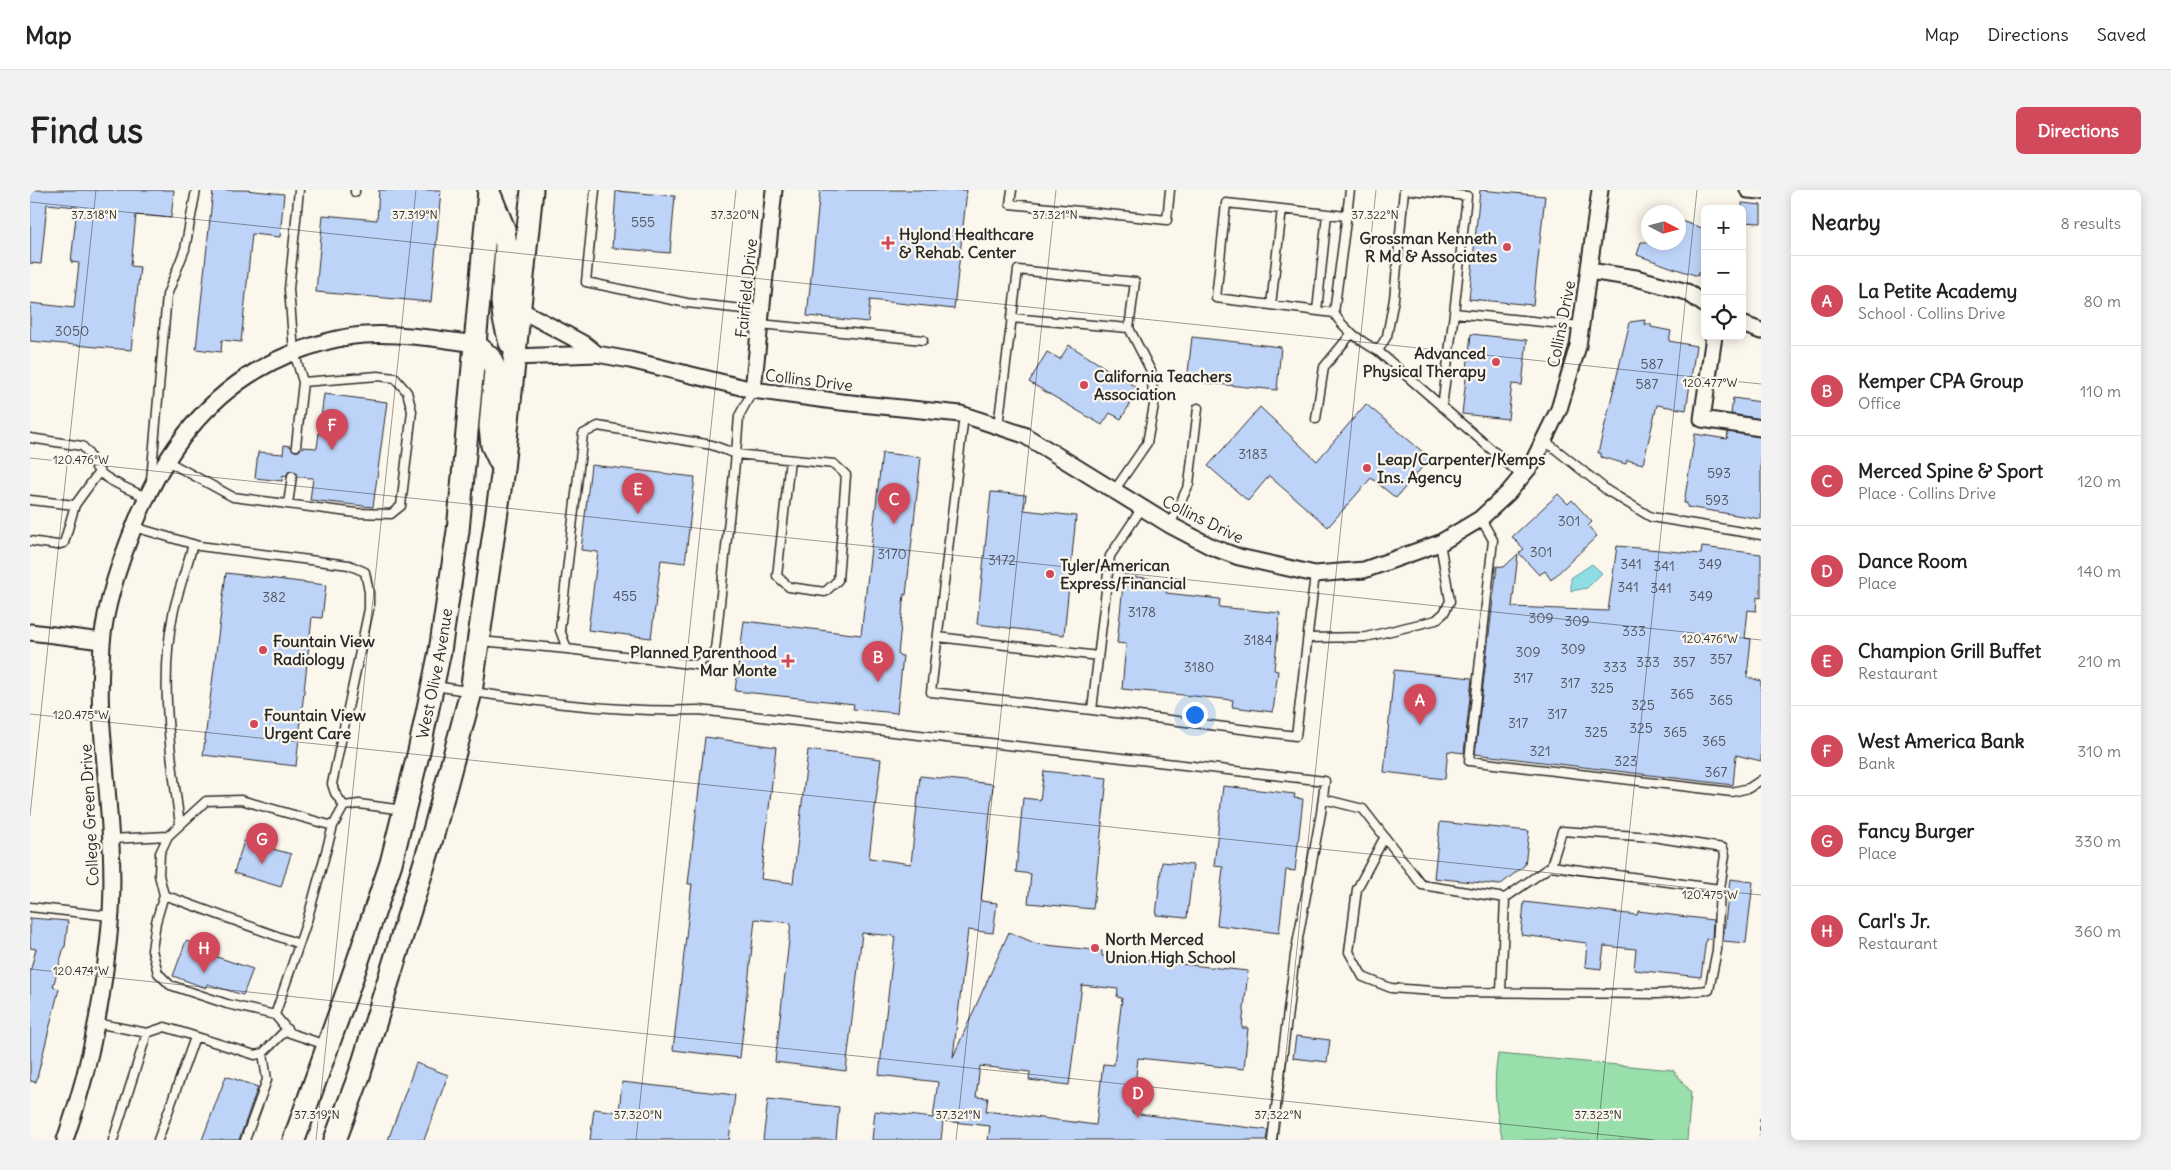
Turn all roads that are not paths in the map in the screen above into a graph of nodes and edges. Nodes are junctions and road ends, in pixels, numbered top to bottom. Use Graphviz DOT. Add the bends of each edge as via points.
graph roads {
  1 [pos="196,190"];
  2 [pos="299,190"];
  3 [pos="532,190"];
  4 [pos="595,190"];
  5 [pos="774,190"];
  6 [pos="1012,190"];
  7 [pos="1170,190"];
  8 [pos="1350,190"];
  9 [pos="1404,190"];
  10 [pos="1410,190"];
  11 [pos="1600,190"];
  12 [pos="1748,190"];
  13 [pos="489,191"];
  14 [pos="1761,191"];
  15 [pos="1282,209"];
  16 [pos="1327,214"];
  17 [pos="1346,216"];
  18 [pos="1589,271"];
  19 [pos="1701,302"];
  20 [pos="1271,305"];
  21 [pos="519,308"];
  22 [pos="1317,310"];
  23 [pos="1334,313"];
  24 [pos="1454,313"];
  25 [pos="761,317"];
  26 [pos="1011,318"];
  27 [pos="1746,325"];
  28 [pos="1581,326"];
  29 [pos="1129,328"];
  30 [pos="1761,331"];
  31 [pos="1352,333"];
  32 [pos="923,340"];
  33 [pos="1713,340"];
  34 [pos="475,344"];
  35 [pos="1378,351"];
  36 [pos="294,352"];
  37 [pos="598,354"];
  38 [pos="514,357"];
  39 [pos="304,382"];
  40 [pos="753,390"];
  41 [pos="1442,407"];
  42 [pos="1198,408"];
  43 [pos="964,415"];
  44 [pos="1316,419"];
  45 [pos="998,426"];
  46 [pos="1761,428"];
  47 [pos="30,438"];
  48 [pos="1544,440"];
  49 [pos="296,446"];
  50 [pos="736,454"];
  51 [pos="790,460"];
  52 [pos="166,461"];
  53 [pos="503,470"];
  54 [pos="99,472"];
  55 [pos="292,476"];
  56 [pos="1522,476"];
  57 [pos="1114,491"];
  58 [pos="148,493"];
  59 [pos="30,500"];
  60 [pos="288,504"];
  61 [pos="75,505"];
  62 [pos="1142,508"];
  63 [pos="1481,519"];
  64 [pos="1170,525"];
  65 [pos="134,527"];
  66 [pos="1761,535"];
  67 [pos="30,541"];
  68 [pos="1440,543"];
  69 [pos="193,544"];
  70 [pos="1315,574"];
  71 [pos="30,632"];
  72 [pos="938,637"];
  73 [pos="1308,638"];
  74 [pos="102,641"];
  75 [pos="479,641"];
  76 [pos="567,649"];
  77 [pos="1098,656"];
  78 [pos="433,686"];
  79 [pos="471,692"];
  80 [pos="1092,710"];
  81 [pos="1761,780"];
  82 [pos="1323,799"];
  83 [pos="344,806"];
  84 [pos="404,810"];
  85 [pos="180,825"];
  86 [pos="333,826"];
  87 [pos="168,836"];
  88 [pos="1384,838"];
  89 [pos="112,839"];
  90 [pos="1551,866"];
  91 [pos="1720,889"];
  92 [pos="164,895"];
  93 [pos="1505,898"];
  94 [pos="30,907"];
  95 [pos="110,916"];
  96 [pos="298,944"];
  97 [pos="1501,991"];
  98 [pos="275,1015"];
  99 [pos="96,1023"];
  100 [pos="287,1029"];
  101 [pos="147,1033"];
  102 [pos="195,1037"];
  103 [pos="328,1045"];
  104 [pos="263,1052"];
  105 [pos="65,1140"];
  106 [pos="113,1140"];
  107 [pos="158,1140"];
  108 [pos="245,1140"];
  109 [pos="294,1140"];
  110 [pos="336,1140"];
  111 [pos="1272,1140"];
  1 -- 58 [label="lane" via="185,249 167,294"];
  2 -- 36 [label="lane" via="289,289"];
  3 -- 21 [label="main road"];
  4 -- 25 [label="lane" via="586,282"];
  5 -- 25 [label="street, Fairfield Drive"];
  6 -- 7 [label="lane" via="1010,204 1167,220"];
  8 -- 17 [label="lane"];
  9 -- 35 [label="lane" via="1394,299 1387,336"];
  10 -- 24 [label="lane" via="1467,196"];
  11 -- 18 [label="street, Collins Drive"];
  12 -- 14 [label="street"];
  13 -- 34 [label="main road, West Olive Avenue"];
  13 -- 38 [label="main road" via="504,229 502,302"];
  15 -- 16 [label="lane"];
  15 -- 20 [label="lane"];
  15 -- 20 [label="lane" via="1226,203 1216,298"];
  16 -- 17 [label="lane"];
  16 -- 22 [label="lane"];
  17 -- 23 [label="lane"];
  18 -- 19 [label="street" via="1636,278 1686,292"];
  18 -- 28 [label="street, Collins Drive"];
  20 -- 22 [label="lane"];
  21 -- 37 [label="street, Collins Drive"];
  21 -- 38 [label="main road"];
  22 -- 23 [label="lane"];
  23 -- 31 [label="lane"];
  24 -- 28 [label="lane"];
  24 -- 41 [label="lane"];
  25 -- 32 [label="lane"];
  25 -- 40 [label="street, Fairfield Drive"];
  26 -- 29 [label="lane"];
  26 -- 29 [label="lane" via="1018,270 1135,282"];
  26 -- 45 [label="lane"];
  27 -- 30 [label="street"];
  28 -- 48 [label="street, Collins Drive" via="1559,409"];
  29 -- 57 [label="lane" via="1150,371 1154,405 1147,443"];
  31 -- 35 [label="lane"];
  31 -- 44 [label="lane" via="1324,367"];
  33 -- 46 [label="street" via="1702,419"];
  34 -- 36 [label="street, College Green Drive" via="415,336 363,335 324,342"];
  34 -- 53 [label="main road" via="491,359 495,370 490,427 492,445"];
  34 -- 78 [label="main road, West Olive Avenue" via="458,531"];
  35 -- 41 [label="lane"];
  36 -- 39 [label="lane"];
  36 -- 52 [label="street, College Green Drive" via="252,373 221,395 193,422"];
  37 -- 38 [label="street, Collins Drive"];
  37 -- 40 [label="street, Collins Drive"];
  38 -- 53 [label="main road"];
  39 -- 49 [label="lane"];
  39 -- 60 [label="lane" via="378,376 395,378 407,392 412,411 401,506 391,514"];
  40 -- 43 [label="street, Collins Drive"];
  40 -- 50 [label="lane" via="739,416"];
  41 -- 56 [label="lane"];
  42 -- 64 [label="lane" via="1189,484"];
  43 -- 45 [label="street, Collins Drive"];
  43 -- 72 [label="lane"];
  45 -- 57 [label="street, Collins Drive" via="1024,435"];
  47 -- 54 [label="lane" via="82,446"];
  48 -- 56 [label="street, Collins Drive"];
  48 -- 66 [label="lane" via="1608,490 1651,517"];
  50 -- 51 [label="lane"];
  50 -- 76 [label="lane" via="715,650 697,664"];
  50 -- 76 [label="lane" via="712,445 598,426 583,434 560,630"];
  51 -- 51 [label="lane" via="834,464 846,475 838,580 825,592 789,587 777,576"];
  52 -- 58 [label="street, College Green Drive"];
  52 -- 60 [label="lane" via="232,497"];
  53 -- 75 [label="main road"];
  54 -- 58 [label="lane"];
  54 -- 61 [label="lane"];
  55 -- 60 [label="lane"];
  56 -- 63 [label="street, Collins Drive"];
  57 -- 62 [label="street, Collins Drive"];
  58 -- 65 [label="street, College Green Drive"];
  59 -- 61 [label="lane"];
  61 -- 67 [label="lane" via="64,543"];
  62 -- 64 [label="street, Collins Drive"];
  62 -- 77 [label="lane" via="1110,556"];
  63 -- 68 [label="street, Collins Drive"];
  63 -- 81 [label="lane" via="1493,540 1469,761 1732,792 1749,788"];
  64 -- 70 [label="street, Collins Drive" via="1238,557"];
  65 -- 69 [label="lane"];
  65 -- 74 [label="street, College Green Drive" via="114,586"];
  68 -- 70 [label="street, Collins Drive" via="1364,570"];
  68 -- 73 [label="lane" via="1450,602 1436,620 1366,637"];
  69 -- 83 [label="lane" via="349,564 364,572 369,609 332,784"];
  69 -- 85 [label="lane" via="173,614 168,647 170,750"];
  70 -- 73 [label="lane"];
  71 -- 74 [label="street"];
  72 -- 77 [label="lane"];
  72 -- 80 [label="lane" via="931,692"];
  73 -- 80 [label="lane" via="1296,736"];
  74 -- 89 [label="street, College Green Drive" via="100,709"];
  75 -- 76 [label="lane"];
  75 -- 79 [label="main road"];
  77 -- 80 [label="lane"];
  78 -- 79 [label="lane"];
  78 -- 84 [label="main road, West Olive Avenue"];
  79 -- 82 [label="lane" via="600,708 651,712 699,710 1325,781"];
  79 -- 110 [label="main road" via="431,842"];
  82 -- 88 [label="lane" via="1363,809"];
  82 -- 111 [label="lane" via="1295,955"];
  83 -- 84 [label="lane" via="359,804"];
  83 -- 86 [label="lane"];
  84 -- 103 [label="main road, West Olive Avenue" via="391,863"];
  85 -- 86 [label="lane" via="206,801 241,800"];
  85 -- 87 [label="lane"];
  86 -- 96 [label="lane"];
  87 -- 89 [label="lane"];
  87 -- 92 [label="lane" via="160,853 159,875"];
  88 -- 93 [label="lane" via="1422,885"];
  88 -- 97 [label="lane" via="1357,889 1350,952 1364,977 1391,988"];
  89 -- 95 [label="street, College Green Drive"];
  90 -- 91 [label="lane"];
  90 -- 91 [label="lane" via="1562,831 1652,837 1723,848 1725,855"];
  90 -- 93 [label="lane"];
  91 -- 97 [label="lane" via="1717,950 1710,990 1658,994"];
  92 -- 96 [label="lane"];
  92 -- 98 [label="lane" via="152,950 158,973 170,985 227,1004"];
  93 -- 97 [label="lane"];
  94 -- 95 [label="lane"];
  95 -- 99 [label="street, College Green Drive" via="105,978"];
  96 -- 98 [label="lane"];
  98 -- 100 [label="lane"];
  99 -- 101 [label="lane"];
  99 -- 105 [label="street, College Green Drive" via="76,1109"];
  100 -- 103 [label="lane" via="290,1033"];
  100 -- 104 [label="lane"];
  101 -- 102 [label="lane" via="165,1027"];
  101 -- 106 [label="lane"];
  102 -- 104 [label="lane" via="254,1056"];
  102 -- 107 [label="lane"];
  103 -- 109 [label="main road, West Olive Avenue"];
  104 -- 108 [label="lane" via="267,1080"];
}
